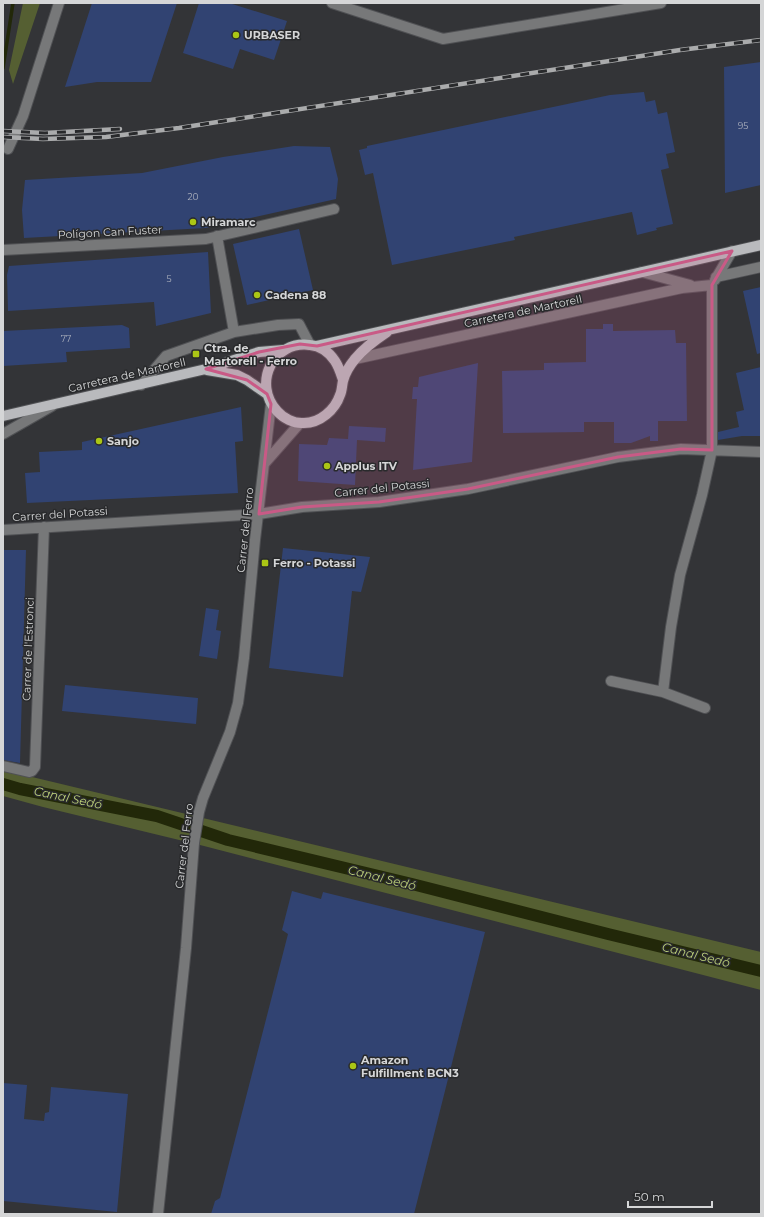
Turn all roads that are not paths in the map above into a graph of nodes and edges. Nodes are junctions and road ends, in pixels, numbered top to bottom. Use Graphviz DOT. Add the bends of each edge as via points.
graph roads {
  1 [pos="58,3"];
  2 [pos="332,3"];
  3 [pos="661,3"];
  4 [pos="8,149"];
  5 [pos="334,209"];
  6 [pos="217,236"];
  7 [pos="761,245"];
  8 [pos="3,250"];
  9 [pos="732,252"];
  10 [pos="761,267"];
  11 [pos="642,272"];
  12 [pos="714,281"];
  13 [pos="695,287"];
  14 [pos="392,328"];
  15 [pos="234,332"];
  16 [pos="314,345"];
  17 [pos="284,350"];
  18 [pos="355,359"];
  19 [pos="206,369"];
  20 [pos="343,380"];
  21 [pos="141,385"];
  22 [pos="269,399"];
  23 [pos="54,405"];
  24 [pos="3,416"];
  25 [pos="300,423"];
  26 [pos="3,434"];
  27 [pos="712,450"];
  28 [pos="761,452"];
  29 [pos="264,464"];
  30 [pos="259,514"];
  31 [pos="44,527"];
  32 [pos="3,530"];
  33 [pos="611,681"];
  34 [pos="662,692"];
  35 [pos="705,708"];
  36 [pos="3,766"];
  37 [pos="158,1214"];
  1 -- 4 [label="street" via="22,116"];
  2 -- 3 [label="street" via="443,39"];
  5 -- 6 [label="street, Polígon Can Fuster"];
  6 -- 8 [label="street, Polígon Can Fuster" via="206,239"];
  6 -- 15 [label="street"];
  7 -- 9 [label="main road, Carretera de Martorell"];
  9 -- 11 [label="main road, Carretera de Martorell"];
  9 -- 12 [label="street"];
  10 -- 12 [label="street, Carretera de Martorell"];
  11 -- 13 [label="street, Carretera de Martorell"];
  11 -- 14 [label="main road, Carretera de Martorell"];
  12 -- 13 [label="street, Carretera de Martorell"];
  12 -- 27 [label="street"];
  13 -- 18 [label="street, Carretera de Martorell"];
  14 -- 16 [label="main road, Carretera de Martorell"];
  14 -- 18 [label="main road, Carretera de Martorell"];
  15 -- 16 [label="street" via="299,324"];
  15 -- 21 [label="street" via="166,356"];
  16 -- 17 [label="main road, Carretera de Martorell" via="300,344"];
  16 -- 20 [label="main road" via="326,350 335,360"];
  17 -- 19 [label="main road, Carretera de Martorell" via="259,352"];
  17 -- 22 [label="main road" via="272,362 266,378"];
  18 -- 20 [label="main road, Carretera de Martorell"];
  19 -- 21 [label="main road, Carretera de Martorell"];
  19 -- 22 [label="main road, Carretera de Martorell" via="236,375 251,383"];
  20 -- 25 [label="main road, Carretera de Martorell" via="340,395 328,414 315,421"];
  21 -- 23 [label="main road, Carretera de Martorell"];
  22 -- 25 [label="main road, Carretera de Martorell" via="278,413"];
  22 -- 29 [label="street, Carrer del Ferro"];
  23 -- 24 [label="main road, Carretera de Martorell"];
  23 -- 26 [label="street, Carretera de Martorell"];
  25 -- 29 [label="street"];
  27 -- 28 [label="street, Carrer del Potassi"];
  27 -- 30 [label="street, Carrer del Potassi" via="681,449 618,457 468,489 380,502 302,507"];
  27 -- 34 [label="street" via="680,575"];
  29 -- 30 [label="street, Carrer del Ferro"];
  30 -- 31 [label="street, Carrer del Potassi"];
  30 -- 37 [label="street, Carrer del Ferro" via="238,703 230,732 203,798 194,843 186,948"];
  31 -- 32 [label="street, Carrer del Potassi"];
  31 -- 36 [label="street, Carrer de l'Estronci" via="35,767 29,772"];
  33 -- 34 [label="street"];
  34 -- 35 [label="street"];
}
